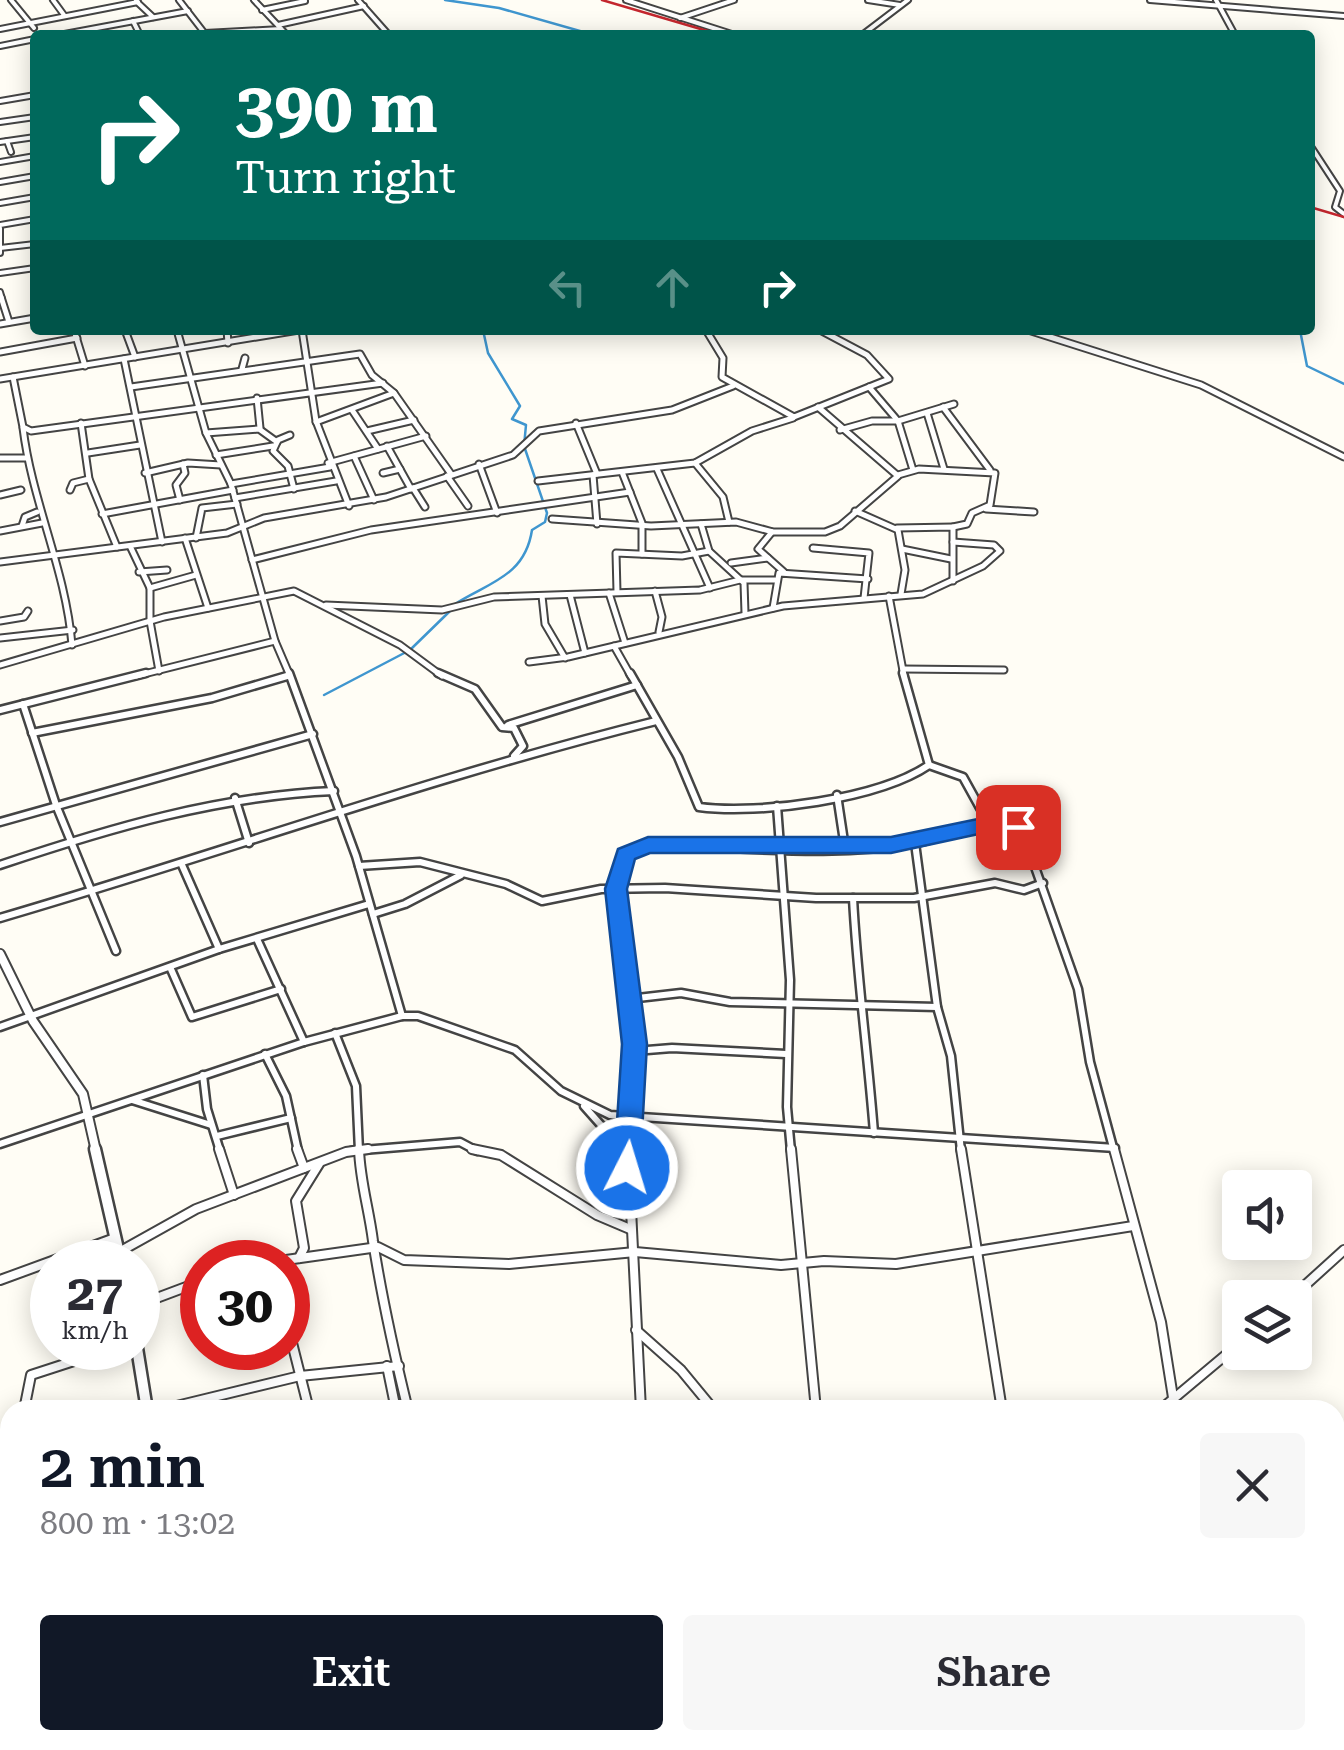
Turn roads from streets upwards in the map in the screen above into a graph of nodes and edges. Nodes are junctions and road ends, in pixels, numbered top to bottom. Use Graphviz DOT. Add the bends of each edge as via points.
graph roads {
  1 [pos="21,0"];
  2 [pos="53,0"];
  3 [pos="180,0"];
  4 [pos="254,0"];
  5 [pos="305,0"];
  6 [pos="358,0"];
  7 [pos="626,0"];
  8 [pos="734,0"];
  9 [pos="868,0"];
  10 [pos="908,0"];
  11 [pos="1150,0"];
  12 [pos="12,1"];
  13 [pos="137,1"];
  14 [pos="1216,3"];
  15 [pos="902,5"];
  16 [pos="364,6"];
  17 [pos="327,7"];
  18 [pos="262,10"];
  19 [pos="188,11"];
  20 [pos="332,13"];
  21 [pos="64,16"];
  22 [pos="1344,16"];
  23 [pos="153,18"];
  24 [pos="679,18"];
  25 [pos="133,21"];
  26 [pos="33,25"];
  27 [pos="280,27"];
  28 [pos="0,28"];
  29 [pos="85,30"];
  30 [pos="138,30"];
  31 [pos="203,30"];
  32 [pos="248,30"];
  33 [pos="283,30"];
  34 [pos="385,30"];
  35 [pos="719,30"];
  36 [pos="869,30"];
  37 [pos="1232,30"];
  38 [pos="0,37"];
  39 [pos="30,41"];
  40 [pos="2,46"];
  41 [pos="30,96"];
  42 [pos="0,101"];
  43 [pos="30,118"];
  44 [pos="0,122"];
  45 [pos="30,137"];
  46 [pos="8,141"];
  47 [pos="0,142"];
  48 [pos="11,152"];
  49 [pos="1315,153"];
  50 [pos="30,157"];
  51 [pos="0,162"];
  52 [pos="30,177"];
  53 [pos="0,182"];
  54 [pos="30,199"];
  55 [pos="0,203"];
  56 [pos="1344,214"];
  57 [pos="30,221"];
  58 [pos="0,226"];
  59 [pos="30,245"];
  60 [pos="0,250"];
  61 [pos="30,269"];
  62 [pos="0,273"];
  63 [pos="0,292"];
  64 [pos="30,319"];
  65 [pos="9,322"];
  66 [pos="0,324"];
  67 [pos="76,335"];
  68 [pos="127,335"];
  69 [pos="179,335"];
  70 [pos="227,335"];
  71 [pos="263,335"];
  72 [pos="302,335"];
  73 [pos="709,335"];
  74 [pos="829,335"];
  75 [pos="1044,335"];
  76 [pos="78,338"];
  77 [pos="228,343"];
  78 [pos="184,349"];
  79 [pos="0,352"];
  80 [pos="84,356"];
  81 [pos="135,358"];
  82 [pos="245,358"];
  83 [pos="124,359"];
  84 [pos="307,361"];
  85 [pos="102,363"];
  86 [pos="85,366"];
  87 [pos="242,368"];
  88 [pos="13,377"];
  89 [pos="194,377"];
  90 [pos="0,379"];
  91 [pos="383,382"];
  92 [pos="733,386"];
  93 [pos="131,387"];
  94 [pos="868,387"];
  95 [pos="308,390"];
  96 [pos="394,393"];
  97 [pos="257,398"];
  98 [pos="954,404"];
  99 [pos="200,407"];
  100 [pos="818,407"];
  101 [pos="943,408"];
  102 [pos="352,410"];
  103 [pos="927,412"];
  104 [pos="136,417"];
  105 [pos="794,417"];
  106 [pos="414,420"];
  107 [pos="898,421"];
  108 [pos="316,422"];
  109 [pos="81,423"];
  110 [pos="576,423"];
  111 [pos="22,426"];
  112 [pos="261,429"];
  113 [pos="840,430"];
  114 [pos="30,431"];
  115 [pos="368,432"];
  116 [pos="206,433"];
  117 [pos="23,436"];
  118 [pos="290,436"];
  119 [pos="426,436"];
  120 [pos="275,444"];
  121 [pos="140,445"];
  122 [pos="387,446"];
  123 [pos="378,449"];
  124 [pos="88,453"];
  125 [pos="216,455"];
  126 [pos="354,456"];
  127 [pos="1344,457"];
  128 [pos="0,458"];
  129 [pos="27,458"];
  130 [pos="694,462"];
  131 [pos="182,464"];
  132 [pos="479,464"];
  133 [pos="329,465"];
  134 [pos="221,466"];
  135 [pos="944,468"];
  136 [pos="657,469"];
  137 [pos="400,470"];
  138 [pos="913,470"];
  139 [pos="991,471"];
  140 [pos="145,472"];
  141 [pos="622,472"];
  142 [pos="383,473"];
  143 [pos="291,474"];
  144 [pos="449,475"];
  145 [pos="595,475"];
  146 [pos="898,475"];
  147 [pos="90,479"];
  148 [pos="538,481"];
  149 [pos="336,482"];
  150 [pos="412,488"];
  151 [pos="21,490"];
  152 [pos="70,490"];
  153 [pos="294,490"];
  154 [pos="233,491"];
  155 [pos="630,492"];
  156 [pos="0,495"];
  157 [pos="594,496"];
  158 [pos="180,500"];
  159 [pos="374,500"];
  160 [pos="157,505"];
  161 [pos="349,506"];
  162 [pos="468,506"];
  163 [pos="425,507"];
  164 [pos="985,508"];
  165 [pos="855,511"];
  166 [pos="37,512"];
  167 [pos="1034,512"];
  168 [pos="497,513"];
  169 [pos="102,514"];
  170 [pos="552,519"];
  171 [pos="728,522"];
  172 [pos="42,523"];
  173 [pos="244,524"];
  174 [pos="597,524"];
  175 [pos="682,524"];
  176 [pos="701,524"];
  177 [pos="22,526"];
  178 [pos="642,526"];
  179 [pos="953,527"];
  180 [pos="896,528"];
  181 [pos="0,531"];
  182 [pos="772,532"];
  183 [pos="227,533"];
  184 [pos="246,536"];
  185 [pos="184,538"];
  186 [pos="196,538"];
  187 [pos="162,542"];
  188 [pos="953,542"];
  189 [pos="130,546"];
  190 [pos="117,548"];
  191 [pos="813,548"];
  192 [pos="902,548"];
  193 [pos="709,551"];
  194 [pos="693,553"];
  195 [pos="642,554"];
  196 [pos="54,557"];
  197 [pos="770,558"];
  198 [pos="951,559"];
  199 [pos="252,560"];
  200 [pos="0,562"];
  201 [pos="730,563"];
  202 [pos="167,570"];
  203 [pos="139,572"];
  204 [pos="784,573"];
  205 [pos="196,575"];
  206 [pos="868,579"];
  207 [pos="740,580"];
  208 [pos="775,580"];
  209 [pos="953,580"];
  210 [pos="150,588"];
  211 [pos="710,588"];
  212 [pos="655,591"];
  213 [pos="613,592"];
  214 [pos="901,594"];
  215 [pos="570,595"];
  216 [pos="542,596"];
  217 [pos="889,596"];
  218 [pos="264,597"];
  219 [pos="864,598"];
  220 [pos="320,605"];
  221 [pos="773,608"];
  222 [pos="208,609"];
  223 [pos="28,611"];
  224 [pos="744,614"];
  225 [pos="0,621"];
  226 [pos="150,621"];
  227 [pos="72,630"];
  228 [pos="658,634"];
  229 [pos="0,638"];
  230 [pos="275,641"];
  231 [pos="626,643"];
  232 [pos="72,645"];
  233 [pos="614,646"];
  234 [pos="585,653"];
  235 [pos="565,658"];
  236 [pos="529,662"];
  237 [pos="0,666"];
  238 [pos="903,669"];
  239 [pos="1004,670"];
  240 [pos="158,671"];
  241 [pos="287,676"];
  242 [pos="637,685"];
  243 [pos="23,704"];
  244 [pos="0,710"];
  245 [pos="656,721"];
  246 [pos="502,727"];
  247 [pos="32,733"];
  248 [pos="314,734"];
  249 [pos="513,757"];
  250 [pos="930,766"];
  251 [pos="334,791"];
  252 [pos="837,795"];
  253 [pos="235,798"];
  254 [pos="56,805"];
  255 [pos="777,806"];
  256 [pos="340,815"];
  257 [pos="0,822"];
  258 [pos="989,824"];
  259 [pos="73,843"];
  260 [pos="249,843"];
  261 [pos="915,843"];
  262 [pos="782,846"];
  263 [pos="845,848"];
  264 [pos="0,865"];
  265 [pos="182,865"];
  266 [pos="359,866"];
  267 [pos="465,874"];
  268 [pos="1043,883"];
  269 [pos="616,889"];
  270 [pos="92,890"];
  271 [pos="782,895"];
  272 [pos="920,897"];
  273 [pos="854,898"];
  274 [pos="369,904"];
  275 [pos="373,914"];
  276 [pos="0,918"];
  277 [pos="257,939"];
  278 [pos="219,950"];
  279 [pos="116,951"];
  280 [pos="0,954"];
  281 [pos="170,967"];
  282 [pos="280,989"];
  283 [pos="629,999"];
  284 [pos="790,1001"];
  285 [pos="858,1004"];
  286 [pos="937,1007"];
  287 [pos="402,1016"];
  288 [pos="32,1019"];
  289 [pos="0,1027"];
  290 [pos="335,1033"];
  291 [pos="304,1042"];
  292 [pos="635,1052"];
  293 [pos="264,1054"];
  294 [pos="786,1054"];
  295 [pos="203,1075"];
  296 [pos="131,1100"];
  297 [pos="579,1102"];
  298 [pos="90,1116"];
  299 [pos="632,1117"];
  300 [pos="291,1118"];
  301 [pos="212,1125"];
  302 [pos="790,1126"];
  303 [pos="874,1133"];
  304 [pos="960,1135"];
  305 [pos="217,1136"];
  306 [pos="0,1144"];
  307 [pos="1115,1148"];
  308 [pos="356,1149"];
  309 [pos="628,1156"];
  310 [pos="320,1162"];
  311 [pos="304,1168"];
  312 [pos="234,1195"];
  313 [pos="1133,1226"];
  314 [pos="631,1230"];
  315 [pos="116,1238"];
  316 [pos="141,1240"];
  317 [pos="303,1240"];
  318 [pos="371,1248"];
  319 [pos="1344,1250"];
  320 [pos="976,1251"];
  321 [pos="632,1254"];
  322 [pos="310,1257"];
  323 [pos="800,1264"];
  324 [pos="0,1280"];
  325 [pos="1311,1280"];
  326 [pos="636,1330"];
  327 [pos="1222,1360"];
  328 [pos="387,1366"];
  329 [pos="399,1366"];
  330 [pos="44,1370"];
  331 [pos="140,1370"];
  332 [pos="299,1370"];
  333 [pos="300,1376"];
  334 [pos="25,1400"];
  335 [pos="145,1400"];
  336 [pos="201,1400"];
  337 [pos="306,1400"];
  338 [pos="394,1400"];
  339 [pos="406,1400"];
  340 [pos="640,1400"];
  341 [pos="706,1400"];
  342 [pos="815,1400"];
  343 [pos="1000,1400"];
  344 [pos="1173,1400"];
  345 [pos="1180,1400"];
  1 -- 12 [label="street"];
  2 -- 21 [label="street"];
  3 -- 19 [label="street"];
  4 -- 18 [label="street"];
  5 -- 18 [label="street"];
  6 -- 16 [label="street"];
  7 -- 24 [label="street"];
  8 -- 24 [label="street"];
  9 -- 15 [label="street"];
  10 -- 15 [label="street"];
  11 -- 14 [label="street"];
  12 -- 26 [label="street"];
  13 -- 21 [label="street"];
  13 -- 23 [label="street"];
  14 -- 22 [label="street"];
  14 -- 37 [label="street"];
  15 -- 36 [label="street"];
  16 -- 20 [label="street"];
  16 -- 34 [label="street"];
  17 -- 20 [label="street"];
  18 -- 27 [label="street"];
  19 -- 23 [label="street"];
  19 -- 31 [label="street"];
  20 -- 27 [label="street"];
  21 -- 26 [label="street"];
  23 -- 25 [label="street"];
  24 -- 35 [label="street"];
  25 -- 29 [label="street"];
  25 -- 30 [label="street"];
  26 -- 28 [label="street"];
  27 -- 32 [label="street"];
  27 -- 33 [label="street"];
  38 -- 40 [label="street"];
  39 -- 40 [label="street"];
  41 -- 42 [label="street"];
  43 -- 44 [label="street"];
  45 -- 46 [label="street"];
  46 -- 47 [label="street"];
  46 -- 48 [label="street"];
  49 -- 56 [label="street" via="1340,191 1336,207"];
  50 -- 51 [label="street"];
  52 -- 53 [label="street"];
  54 -- 55 [label="street"];
  57 -- 58 [label="street"];
  58 -- 60 [label="street"];
  59 -- 60 [label="street"];
  61 -- 62 [label="street"];
  63 -- 65 [label="street"];
  64 -- 65 [label="street"];
  65 -- 66 [label="street"];
  67 -- 76 [label="street"];
  68 -- 81 [label="street"];
  69 -- 78 [label="street"];
  70 -- 77 [label="street"];
  71 -- 77 [label="street"];
  72 -- 84 [label="street"];
  73 -- 92 [label="street" via="723,355 721,376"];
  74 -- 94 [label="street" via="867,356 889,378"];
  75 -- 127 [label="street" via="1201,385"];
  76 -- 79 [label="street"];
  76 -- 80 [label="street"];
  77 -- 78 [label="street"];
  78 -- 81 [label="street"];
  78 -- 89 [label="street"];
  80 -- 85 [label="street"];
  80 -- 86 [label="street"];
  81 -- 83 [label="street"];
  82 -- 87 [label="street"];
  83 -- 85 [label="street"];
  83 -- 93 [label="street"];
  84 -- 87 [label="street"];
  84 -- 91 [label="street" via="360,354"];
  84 -- 95 [label="street"];
  85 -- 86 [label="street"];
  86 -- 88 [label="street"];
  87 -- 89 [label="street"];
  88 -- 90 [label="street"];
  88 -- 111 [label="street"];
  89 -- 93 [label="street"];
  89 -- 99 [label="street"];
  91 -- 95 [label="street"];
  91 -- 96 [label="street"];
  92 -- 105 [label="street"];
  92 -- 110 [label="street" via="672,410"];
  93 -- 104 [label="street"];
  94 -- 100 [label="street"];
  94 -- 107 [label="street"];
  95 -- 97 [label="street"];
  95 -- 108 [label="street"];
  96 -- 102 [label="street"];
  96 -- 106 [label="street"];
  97 -- 99 [label="street"];
  97 -- 112 [label="street"];
  98 -- 101 [label="street"];
  99 -- 104 [label="street"];
  99 -- 116 [label="street"];
  100 -- 105 [label="street"];
  100 -- 113 [label="street"];
  101 -- 103 [label="street"];
  101 -- 139 [label="street"];
  102 -- 108 [label="street"];
  102 -- 115 [label="street"];
  103 -- 107 [label="street"];
  103 -- 135 [label="street"];
  104 -- 109 [label="street"];
  104 -- 121 [label="street"];
  105 -- 130 [label="street"];
  106 -- 115 [label="street"];
  106 -- 119 [label="street"];
  107 -- 113 [label="street"];
  107 -- 138 [label="street"];
  108 -- 133 [label="street"];
  109 -- 114 [label="street"];
  109 -- 124 [label="street"];
  110 -- 132 [label="street" via="539,432 513,455"];
  110 -- 145 [label="street"];
  111 -- 114 [label="street"];
  111 -- 117 [label="street"];
  112 -- 116 [label="street"];
  112 -- 120 [label="street"];
  113 -- 146 [label="street"];
  114 -- 117 [label="street"];
  115 -- 123 [label="street"];
  116 -- 125 [label="street"];
  117 -- 129 [label="street"];
  118 -- 120 [label="street"];
  119 -- 122 [label="street"];
  119 -- 144 [label="street"];
  120 -- 125 [label="street"];
  120 -- 143 [label="street"];
  121 -- 124 [label="street"];
  121 -- 140 [label="street"];
  122 -- 123 [label="street"];
  122 -- 137 [label="street"];
  123 -- 126 [label="street"];
  124 -- 147 [label="street"];
  125 -- 134 [label="street"];
  126 -- 133 [label="street"];
  126 -- 159 [label="street"];
  128 -- 129 [label="street"];
  129 -- 166 [label="street"];
  130 -- 136 [label="street"];
  130 -- 171 [label="street" via="714,482"];
  131 -- 134 [label="street"];
  131 -- 140 [label="street"];
  131 -- 158 [label="street"];
  132 -- 144 [label="street"];
  132 -- 168 [label="street"];
  133 -- 143 [label="street"];
  133 -- 149 [label="street"];
  134 -- 154 [label="street"];
  135 -- 138 [label="street"];
  135 -- 139 [label="street"];
  136 -- 141 [label="street"];
  136 -- 175 [label="street"];
  137 -- 142 [label="street"];
  137 -- 150 [label="street"];
  138 -- 146 [label="street"];
  139 -- 164 [label="street" via="996,486"];
  140 -- 160 [label="street"];
  141 -- 145 [label="street"];
  141 -- 155 [label="street"];
  143 -- 153 [label="street"];
  143 -- 154 [label="street"];
  144 -- 150 [label="street"];
  144 -- 162 [label="street"];
  145 -- 148 [label="street"];
  145 -- 157 [label="street"];
  146 -- 165 [label="street"];
  147 -- 152 [label="street"];
  147 -- 169 [label="street"];
  149 -- 153 [label="street"];
  149 -- 161 [label="street"];
  150 -- 159 [label="street"];
  150 -- 163 [label="street"];
  151 -- 156 [label="street"];
  153 -- 154 [label="street"];
  154 -- 158 [label="street"];
  154 -- 173 [label="street"];
  154 -- 186 [label="street" via="202,508"];
  155 -- 157 [label="street"];
  155 -- 178 [label="street"];
  157 -- 168 [label="street"];
  157 -- 174 [label="street"];
  158 -- 160 [label="street"];
  159 -- 161 [label="street"];
  160 -- 169 [label="street"];
  160 -- 187 [label="street"];
  161 -- 173 [label="street"];
  164 -- 167 [label="street"];
  164 -- 179 [label="street"];
  165 -- 180 [label="street"];
  165 -- 182 [label="street" via="831,531"];
  166 -- 172 [label="street"];
  166 -- 177 [label="street"];
  168 -- 199 [label="street" via="371,530"];
  169 -- 190 [label="street"];
  170 -- 174 [label="street"];
  171 -- 176 [label="street"];
  171 -- 182 [label="street"];
  172 -- 177 [label="street"];
  172 -- 196 [label="street"];
  173 -- 183 [label="street"];
  173 -- 184 [label="street"];
  174 -- 178 [label="street"];
  175 -- 176 [label="street"];
  175 -- 178 [label="street"];
  175 -- 194 [label="street"];
  176 -- 193 [label="street"];
  177 -- 181 [label="street"];
  178 -- 195 [label="street"];
  179 -- 180 [label="street"];
  179 -- 188 [label="street"];
  180 -- 192 [label="street"];
  182 -- 197 [label="street" via="758,548"];
  183 -- 184 [label="street"];
  183 -- 186 [label="street"];
  184 -- 199 [label="street"];
  185 -- 186 [label="street"];
  185 -- 187 [label="street"];
  185 -- 205 [label="street"];
  187 -- 189 [label="street"];
  188 -- 198 [label="street"];
  188 -- 209 [label="street" via="1000,551"];
  189 -- 190 [label="street"];
  189 -- 203 [label="street"];
  190 -- 196 [label="street"];
  191 -- 206 [label="street" via="868,552"];
  192 -- 198 [label="street"];
  192 -- 214 [label="street"];
  193 -- 194 [label="street"];
  193 -- 201 [label="street"];
  194 -- 195 [label="street"];
  194 -- 211 [label="street"];
  195 -- 213 [label="street" via="614,554"];
  196 -- 200 [label="street"];
  196 -- 227 [label="street"];
  197 -- 201 [label="street"];
  197 -- 204 [label="street"];
  198 -- 209 [label="street"];
  199 -- 218 [label="street"];
  201 -- 207 [label="street"];
  202 -- 203 [label="street"];
  203 -- 210 [label="street"];
  204 -- 206 [label="street"];
  204 -- 208 [label="street"];
  205 -- 210 [label="street"];
  205 -- 222 [label="street"];
  206 -- 219 [label="street"];
  207 -- 208 [label="street"];
  207 -- 211 [label="street"];
  207 -- 224 [label="street" via="748,596"];
  208 -- 221 [label="street"];
  209 -- 214 [label="street" via="926,593"];
  210 -- 226 [label="street"];
  211 -- 212 [label="street"];
  212 -- 213 [label="street"];
  212 -- 228 [label="street" via="662,617"];
  213 -- 215 [label="street"];
  213 -- 231 [label="street"];
  214 -- 217 [label="street"];
  215 -- 216 [label="street"];
  215 -- 234 [label="street"];
  216 -- 220 [label="street" via="482,598 442,610"];
  216 -- 235 [label="street" via="546,624"];
  217 -- 219 [label="street"];
  217 -- 238 [label="street"];
  218 -- 220 [label="street" via="294,591"];
  218 -- 222 [label="street"];
  218 -- 230 [label="street"];
  219 -- 221 [label="street"];
  220 -- 246 [label="street" via="400,644 446,679 475,689"];
  221 -- 224 [label="street"];
  222 -- 226 [label="street"];
  223 -- 225 [label="street"];
  224 -- 228 [label="street"];
  226 -- 232 [label="street"];
  226 -- 240 [label="street"];
  227 -- 229 [label="street"];
  227 -- 232 [label="street"];
  228 -- 231 [label="street"];
  230 -- 240 [label="street"];
  230 -- 241 [label="street"];
  231 -- 233 [label="street"];
  232 -- 237 [label="street"];
  233 -- 234 [label="street"];
  233 -- 242 [label="street"];
  234 -- 235 [label="street"];
  235 -- 236 [label="street"];
  238 -- 239 [label="street"];
  238 -- 250 [label="street"];
  240 -- 243 [label="street"];
  241 -- 247 [label="street"];
  241 -- 248 [label="street"];
  242 -- 245 [label="street"];
  242 -- 246 [label="street"];
  243 -- 244 [label="street"];
  243 -- 247 [label="street"];
  245 -- 249 [label="street"];
  245 -- 255 [label="street" via="699,806"];
  246 -- 249 [label="street" via="514,728 523,744"];
  247 -- 254 [label="street"];
  248 -- 251 [label="street"];
  248 -- 254 [label="street"];
  249 -- 256 [label="street"];
  250 -- 252 [label="street"];
  250 -- 258 [label="street" via="963,776"];
  251 -- 253 [label="street"];
  251 -- 256 [label="street"];
  252 -- 255 [label="street"];
  252 -- 263 [label="street"];
  253 -- 259 [label="street"];
  253 -- 260 [label="street"];
  254 -- 257 [label="street"];
  254 -- 259 [label="street"];
  255 -- 262 [label="street"];
  256 -- 260 [label="street"];
  256 -- 266 [label="street"];
  258 -- 261 [label="street"];
  258 -- 268 [label="street" via="1018,827"];
  259 -- 264 [label="street"];
  259 -- 270 [label="street"];
  260 -- 265 [label="street"];
  261 -- 263 [label="street"];
  261 -- 272 [label="street"];
  262 -- 263 [label="street"];
  262 -- 269 [label="street" via="640,847 623,857"];
  262 -- 271 [label="street"];
  265 -- 270 [label="street"];
  265 -- 278 [label="street"];
  266 -- 267 [label="street" via="420,862"];
  266 -- 274 [label="street"];
  267 -- 269 [label="street" via="542,900"];
  267 -- 275 [label="street"];
  268 -- 272 [label="street" via="1024,890 995,882"];
  268 -- 307 [label="street" via="1078,990"];
  269 -- 271 [label="street"];
  269 -- 283 [label="street"];
  270 -- 276 [label="street"];
  270 -- 279 [label="street"];
  271 -- 273 [label="street"];
  271 -- 284 [label="street"];
  272 -- 273 [label="street"];
  272 -- 286 [label="street"];
  273 -- 285 [label="street"];
  274 -- 275 [label="street"];
  274 -- 277 [label="street"];
  275 -- 287 [label="street"];
  277 -- 278 [label="street"];
  277 -- 282 [label="street"];
  278 -- 281 [label="street"];
  280 -- 288 [label="street"];
  281 -- 282 [label="street" via="192,1017"];
  281 -- 288 [label="street"];
  282 -- 291 [label="street"];
  283 -- 284 [label="street" via="681,993 730,1002"];
  283 -- 292 [label="street"];
  284 -- 285 [label="street"];
  284 -- 294 [label="street"];
  285 -- 286 [label="street"];
  285 -- 303 [label="street"];
  286 -- 304 [label="street" via="951,1056"];
  287 -- 290 [label="street"];
  287 -- 297 [label="street" via="515,1050"];
  288 -- 289 [label="street"];
  288 -- 298 [label="street" via="76,1078"];
  290 -- 291 [label="street"];
  290 -- 308 [label="street" via="356,1086"];
  291 -- 293 [label="street"];
  292 -- 294 [label="street"];
  292 -- 299 [label="street"];
  293 -- 295 [label="street"];
  293 -- 300 [label="street" via="278,1074"];
  294 -- 302 [label="street"];
  295 -- 296 [label="street"];
  295 -- 301 [label="street"];
  296 -- 298 [label="street"];
  296 -- 301 [label="street"];
  297 -- 299 [label="street"];
  297 -- 309 [label="street"];
  298 -- 306 [label="street"];
  298 -- 315 [label="street"];
  299 -- 302 [label="street"];
  299 -- 309 [label="street"];
  300 -- 305 [label="street"];
  300 -- 311 [label="street"];
  301 -- 305 [label="street"];
  302 -- 303 [label="street"];
  302 -- 323 [label="street"];
  303 -- 304 [label="street"];
  304 -- 307 [label="street"];
  304 -- 320 [label="street"];
  305 -- 312 [label="street"];
  307 -- 313 [label="street"];
  308 -- 310 [label="street"];
  308 -- 314 [label="street" via="460,1142 501,1155"];
  308 -- 318 [label="street"];
  309 -- 314 [label="street"];
  310 -- 311 [label="street"];
  310 -- 317 [label="street" via="296,1201"];
  311 -- 312 [label="street"];
  312 -- 316 [label="street"];
  313 -- 320 [label="street"];
  313 -- 344 [label="street" via="1161,1322"];
  314 -- 321 [label="street"];
  315 -- 324 [label="street"];
  318 -- 321 [label="street" via="404,1260 509,1264"];
  318 -- 322 [label="street"];
  318 -- 329 [label="street"];
  319 -- 325 [label="street"];
  320 -- 323 [label="street" via="896,1264"];
  320 -- 343 [label="street"];
  321 -- 323 [label="street"];
  321 -- 326 [label="street"];
  323 -- 342 [label="street"];
  326 -- 340 [label="street"];
  326 -- 341 [label="street"];
  327 -- 345 [label="street"];
  328 -- 329 [label="street"];
  328 -- 333 [label="street"];
  328 -- 338 [label="street"];
  329 -- 339 [label="street"];
  330 -- 334 [label="street" via="27,1380"];
  331 -- 335 [label="street"];
  332 -- 333 [label="street"];
  333 -- 336 [label="street"];
  333 -- 337 [label="street"];
}
